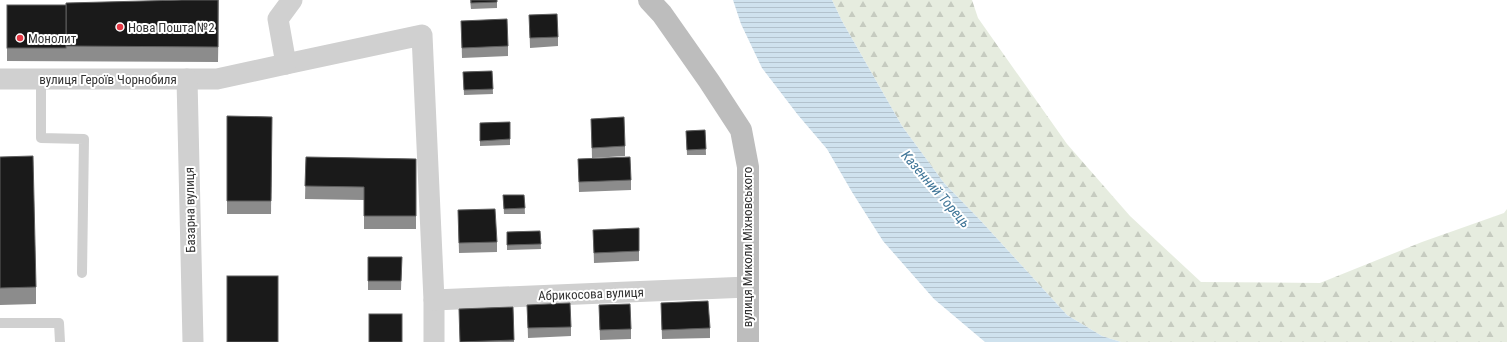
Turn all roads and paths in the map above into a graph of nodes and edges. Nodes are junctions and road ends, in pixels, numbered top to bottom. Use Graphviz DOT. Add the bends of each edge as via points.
graph roads {
  1 [pos="292,0"];
  2 [pos="649,0"];
  3 [pos="671,0"];
  4 [pos="286,64"];
  5 [pos="0,79"];
  6 [pos="41,79"];
  7 [pos="187,79"];
  8 [pos="740,130"];
  9 [pos="82,273"];
  10 [pos="748,287"];
  11 [pos="434,300"];
  12 [pos="0,324"];
  13 [pos="60,342"];
  14 [pos="193,342"];
  15 [pos="434,342"];
  16 [pos="748,342"];
  1 -- 4 [label="street" via="278,19"];
  2 -- 8 [label="street, вулиця Миколи Міхновського" via="662,14 709,81"];
  3 -- 8 [label="street, вулиця Миколи Міхновського"];
  4 -- 7 [label="street, вулиця Героїв Чорнобиля" via="217,78"];
  4 -- 11 [label="street, вулиця Героїв Чорнобиля" via="422,35"];
  5 -- 6 [label="street, вулиця Героїв Чорнобиля"];
  6 -- 7 [label="street, вулиця Героїв Чорнобиля"];
  6 -- 9 [label="lane" via="41,138 84,139"];
  7 -- 14 [label="street, Базарна вулиця"];
  8 -- 10 [label="street, вулиця Миколи Міхновського" via="748,167"];
  10 -- 11 [label="street, Абрикосова вулиця"];
  10 -- 16 [label="street, вулиця Миколи Міхновського"];
  11 -- 15 [label="street"];
  12 -- 13 [label="lane" via="60,323"];
}
